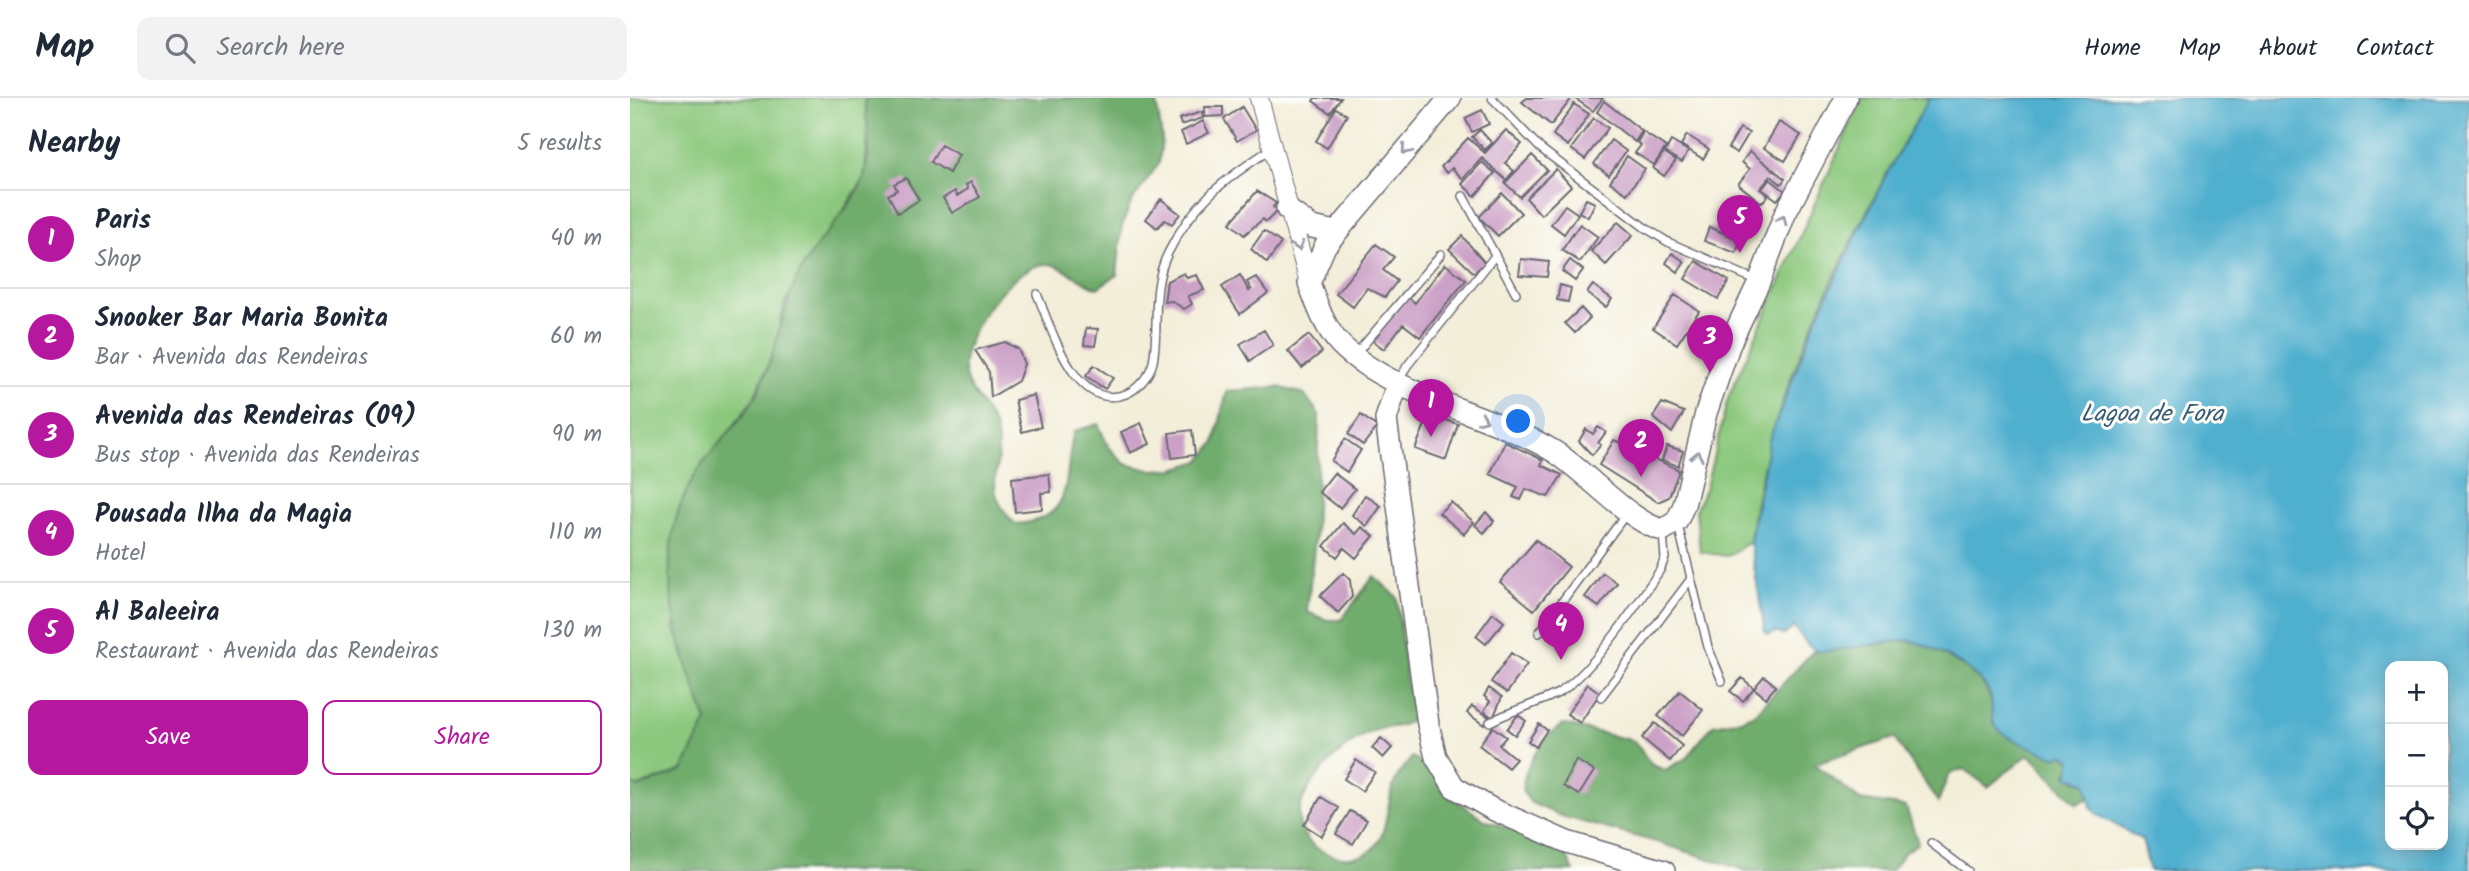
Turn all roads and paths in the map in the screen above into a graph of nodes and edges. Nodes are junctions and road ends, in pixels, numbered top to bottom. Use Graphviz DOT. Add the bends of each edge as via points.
graph roads {
  1 [pos="1259,98"];
  2 [pos="1450,98"];
  3 [pos="1492,98"];
  4 [pos="1846,98"];
  5 [pos="1271,149"];
  6 [pos="1463,196"];
  7 [pos="1287,209"];
  8 [pos="1336,232"];
  9 [pos="1441,254"];
  10 [pos="1494,257"];
  11 [pos="1759,282"];
  12 [pos="1308,283"];
  13 [pos="1516,293"];
  14 [pos="1038,294"];
  15 [pos="1355,355"];
  16 [pos="1398,382"];
  17 [pos="1628,511"];
  18 [pos="1670,525"];
  19 [pos="1690,580"];
  20 [pos="1539,633"];
  21 [pos="1722,681"];
  22 [pos="1601,697"];
  23 [pos="1490,722"];
  24 [pos="1930,843"];
  25 [pos="1664,871"];
  26 [pos="1968,871"];
  1 -- 5 [label="street"];
  2 -- 8 [label="main road, one-way"];
  3 -- 11 [label="lane" via="1540,148 1644,227"];
  11 -- 4 [label="main road, one-way" via="1785,214"];
  5 -- 7 [label="street"];
  5 -- 14 [label="lane" via="1214,187 1168,252 1158,278 1152,366 1142,383 1127,394 1094,394 1080,384"];
  6 -- 10 [label="lane"];
  7 -- 8 [label="main road" via="1312,227"];
  7 -- 12 [label="street, one-way"];
  8 -- 12 [label="main road"];
  9 -- 15 [label="lane"];
  10 -- 13 [label="lane"];
  10 -- 16 [label="lane"];
  18 -- 11 [label="main road, one-way" via="1691,484 1720,370"];
  12 -- 15 [label="main road" via="1326,324"];
  15 -- 16 [label="main road"];
  16 -- 17 [label="main road, one-way" via="1553,451"];
  16 -- 25 [label="main road" via="1385,419 1423,695 1436,757 1454,787 1492,809 1567,842"];
  17 -- 18 [label="main road" via="1642,522"];
  17 -- 20 [label="lane"];
  18 -- 19 [label="lane"];
  18 -- 23 [label="lane" via="1660,570 1575,680 1544,700"];
  19 -- 21 [label="lane"];
  19 -- 22 [label="lane"];
  24 -- 26 [label="lane"];
}
